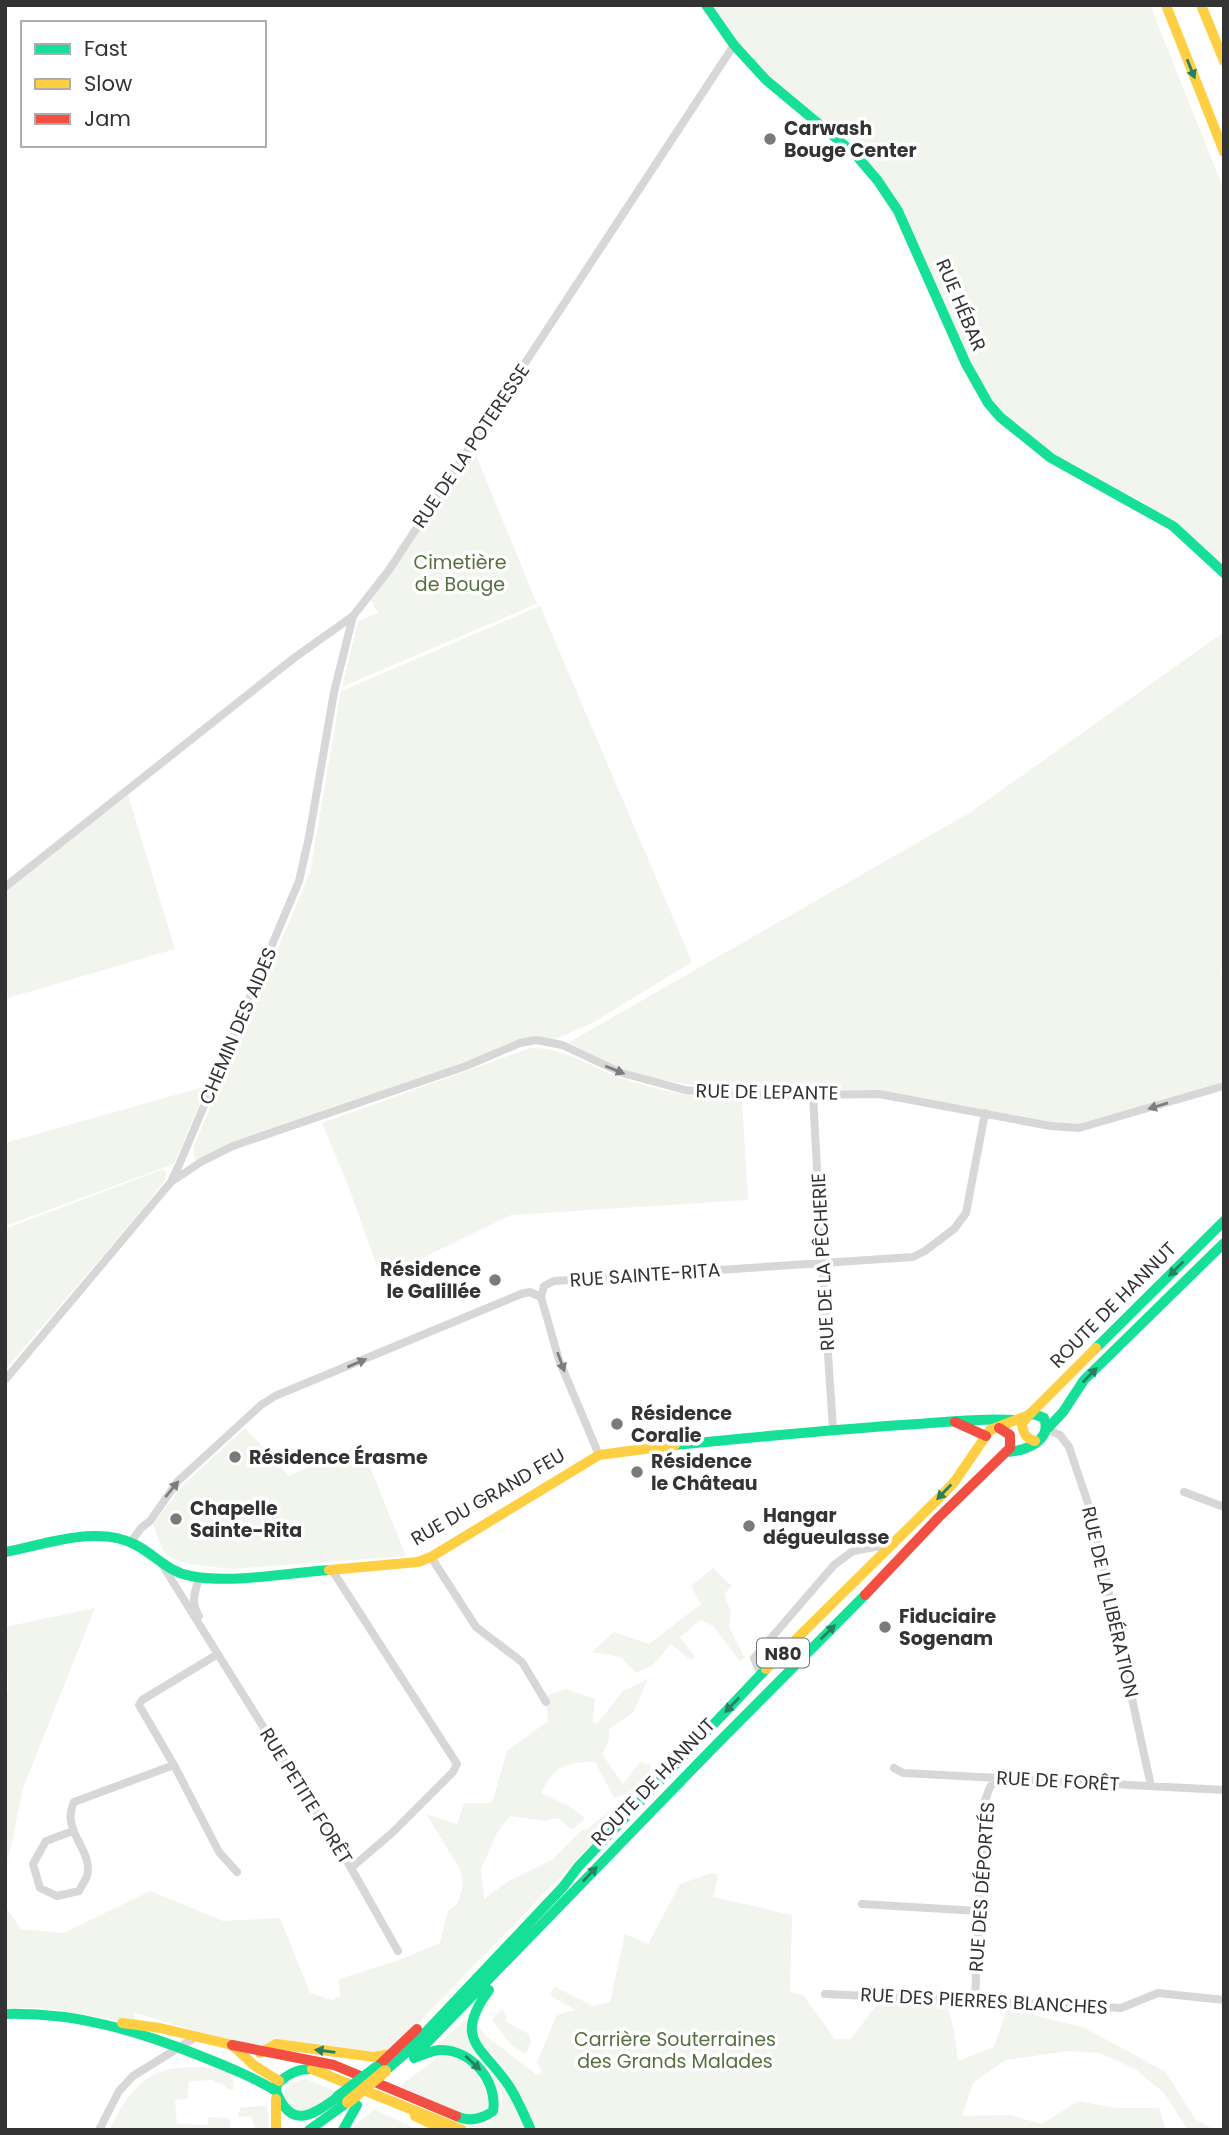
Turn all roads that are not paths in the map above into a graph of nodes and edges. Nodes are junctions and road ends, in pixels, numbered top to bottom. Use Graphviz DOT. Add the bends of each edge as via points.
graph roads {
  1 [pos="706,5"];
  2 [pos="1166,5"];
  3 [pos="1201,5"];
  4 [pos="734,45"];
  5 [pos="1224,61"];
  6 [pos="1224,152"];
  7 [pos="1224,573"];
  8 [pos="353,616"];
  9 [pos="5,887"];
  10 [pos="1224,1086"];
  11 [pos="813,1094"];
  12 [pos="985,1113"];
  13 [pos="171,1182"];
  14 [pos="1224,1221"];
  15 [pos="1224,1243"];
  16 [pos="822,1263"];
  17 [pos="541,1297"];
  18 [pos="5,1380"];
  19 [pos="1028,1416"];
  20 [pos="955,1422"];
  21 [pos="995,1425"];
  22 [pos="834,1429"];
  23 [pos="1048,1429"];
  24 [pos="985,1437"];
  25 [pos="1035,1441"];
  26 [pos="1005,1453"];
  27 [pos="599,1455"];
  28 [pos="1184,1492"];
  29 [pos="1224,1507"];
  30 [pos="131,1542"];
  31 [pos="892,1544"];
  32 [pos="5,1552"];
  33 [pos="431,1557"];
  34 [pos="160,1561"];
  35 [pos="332,1570"];
  36 [pos="199,1578"];
  37 [pos="212,1643"];
  38 [pos="218,1654"];
  39 [pos="761,1674"];
  40 [pos="546,1703"];
  41 [pos="174,1765"];
  42 [pos="894,1768"];
  43 [pos="998,1778"];
  44 [pos="1151,1786"];
  45 [pos="1224,1790"];
  46 [pos="73,1831"];
  47 [pos="578,1867"];
  48 [pos="351,1868"];
  49 [pos="237,1872"];
  50 [pos="862,1904"];
  51 [pos="978,1911"];
  52 [pos="526,1941"];
  53 [pos="398,1951"];
  54 [pos="825,1994"];
  55 [pos="975,2000"];
  56 [pos="1224,2000"];
  57 [pos="474,2009"];
  58 [pos="5,2014"];
  59 [pos="113,2025"];
  60 [pos="440,2031"];
  61 [pos="196,2037"];
  62 [pos="226,2044"];
  63 [pos="180,2048"];
  64 [pos="260,2053"];
  65 [pos="391,2054"];
  66 [pos="410,2060"];
  67 [pos="221,2064"];
  68 [pos="334,2065"];
  69 [pos="299,2069"];
  70 [pos="316,2069"];
  71 [pos="385,2071"];
  72 [pos="278,2086"];
  73 [pos="347,2101"];
  74 [pos="412,2115"];
  75 [pos="99,2130"];
  76 [pos="276,2130"];
  77 [pos="309,2130"];
  78 [pos="323,2130"];
  79 [pos="343,2130"];
  80 [pos="429,2130"];
  81 [pos="444,2130"];
  82 [pos="462,2130"];
  83 [pos="531,2130"];
  1 -- 4 [label="main road, RUE HÉBAR"];
  2 -- 6 [label="main road, one-way"];
  3 -- 5 [label="main road"];
  4 -- 7 [label="main road, RUE HÉBAR" via="766,80 855,154 878,181 898,211 965,364 1000,417 1051,458 1173,526"];
  4 -- 8 [label="street, RUE DE LA POTERESSE" via="388,570"];
  8 -- 9 [label="street, RUE DE LA POTERESSE"];
  8 -- 13 [label="street, CHEMIN DES AIDES" via="299,881"];
  10 -- 12 [label="street, RUE DE LEPANTE, one-way" via="1079,1128"];
  11 -- 12 [label="street, RUE DE LEPANTE" via="879,1094"];
  13 -- 11 [label="street, RUE DE LEPANTE, one-way" via="233,1146 536,1040 552,1042 622,1073 685,1090 749,1096"];
  11 -- 16 [label="street, RUE DE LA PÊCHERIE"];
  12 -- 16 [label="street, RUE SAINTE-RITA" via="966,1213 954,1229 913,1257"];
  13 -- 18 [label="street, CHEMIN DES AIDES"];
  14 -- 19 [label="main road, ROUTE DE HANNUT, one-way"];
  23 -- 15 [label="main road, ROUTE DE HANNUT / N80, one-way" via="1084,1380"];
  16 -- 17 [label="street, RUE SAINTE-RITA" via="555,1281 544,1286"];
  16 -- 22 [label="street, RUE DE LA PÊCHERIE"];
  17 -- 27 [label="street, one-way" via="559,1360"];
  30 -- 17 [label="street, RUE SAINTE-RITA, one-way" via="178,1481 275,1396 521,1294"];
  19 -- 21 [label="main road, ROUTE DE HANNUT / N80"];
  19 -- 23 [label="main road" via="1040,1415"];
  19 -- 25 [label="main road" via="1023,1433"];
  20 -- 21 [label="main road, RUE DU GRAND FEU"];
  20 -- 22 [label="main road, RUE DU GRAND FEU"];
  20 -- 24 [label="main road, RUE DU GRAND FEU"];
  21 -- 24 [label="main road, ROUTE DE HANNUT / N80"];
  21 -- 26 [label="main road" via="1011,1438"];
  22 -- 27 [label="main road, RUE DU GRAND FEU" via="627,1448"];
  23 -- 25 [label="main road, ROUTE DE HANNUT / N80"];
  23 -- 44 [label="street, RUE DE LA LIBÉRATION" via="1069,1447 1092,1515"];
  24 -- 26 [label="main road" via="989,1451"];
  24 -- 31 [label="main road, ROUTE DE HANNUT / N80, one-way" via="955,1481"];
  25 -- 26 [label="main road, ROUTE DE HANNUT / N80"];
  52 -- 26 [label="main road, ROUTE DE HANNUT / N80, one-way"];
  27 -- 33 [label="main road, RUE DU GRAND FEU"];
  28 -- 29 [label="street"];
  30 -- 32 [label="main road, RUE DU GRAND FEU" via="105,1537"];
  30 -- 34 [label="main road, RUE DU GRAND FEU"];
  31 -- 39 [label="main road, ROUTE DE HANNUT / N80"];
  31 -- 39 [label="street" via="853,1551 834,1564 754,1658"];
  33 -- 35 [label="main road, RUE DU GRAND FEU"];
  33 -- 40 [label="street" via="476,1627 522,1662"];
  34 -- 36 [label="main road, RUE DU GRAND FEU"];
  34 -- 37 [label="street, RUE PETITE FORÊT"];
  35 -- 36 [label="main road, RUE DU GRAND FEU"];
  35 -- 48 [label="street" via="457,1764 392,1833"];
  36 -- 37 [label="street, RUE PETITE FORÊT" via="194,1609 211,1633"];
  37 -- 38 [label="street, RUE PETITE FORÊT"];
  38 -- 41 [label="street" via="139,1705"];
  38 -- 48 [label="street, RUE PETITE FORÊT"];
  39 -- 47 [label="main road, ROUTE DE HANNUT / N80, one-way"];
  41 -- 46 [label="street" via="74,1802 69,1812"];
  41 -- 49 [label="street" via="219,1852"];
  42 -- 43 [label="street, RUE DE FORÊT" via="903,1773"];
  43 -- 44 [label="street, RUE DE FORÊT"];
  43 -- 51 [label="street, RUE DES DÉPORTÉS" via="984,1803"];
  44 -- 45 [label="street, RUE DE FORÊT"];
  46 -- 46 [label="street" via="86,1858 87,1875 79,1891 57,1896 40,1888 33,1864 46,1841"];
  47 -- 65 [label="main road"];
  47 -- 71 [label="main road, ROUTE DE HANNUT / N80"];
  48 -- 53 [label="street, RUE PETITE FORÊT"];
  50 -- 51 [label="street"];
  51 -- 55 [label="street, RUE DES DÉPORTÉS"];
  52 -- 57 [label="main road" via="525,1950"];
  52 -- 60 [label="main road, ROUTE DE HANNUT / N80"];
  54 -- 55 [label="street, RUE DES PIERRES BLANCHES"];
  55 -- 56 [label="street, RUE DES PIERRES BLANCHES" via="1121,2008 1158,1993"];
  57 -- 60 [label="main road"];
  57 -- 83 [label="main road" via="470,2028 475,2044 509,2085"];
  58 -- 59 [label="main road" via="34,2013"];
  59 -- 61 [label="main road" via="143,2025"];
  59 -- 63 [label="main road"];
  60 -- 66 [label="main road, ROUTE DE HANNUT / N80"];
  61 -- 62 [label="main road"];
  61 -- 63 [label="street"];
  62 -- 64 [label="main road"];
  62 -- 67 [label="main road"];
  62 -- 72 [label="main road"];
  63 -- 67 [label="main road"];
  63 -- 75 [label="street" via="133,2076 119,2091"];
  65 -- 64 [label="main road, one-way" via="373,2057 276,2044"];
  64 -- 68 [label="main road"];
  65 -- 71 [label="main road"];
  66 -- 68 [label="main road, one-way" via="440,2050 463,2054 494,2088 493,2111 484,2119 464,2120"];
  66 -- 71 [label="main road, ROUTE DE HANNUT / N80"];
  67 -- 72 [label="main road"];
  68 -- 70 [label="main road"];
  69 -- 70 [label="main road"];
  69 -- 72 [label="main road" via="290,2071"];
  69 -- 74 [label="main road"];
  70 -- 82 [label="main road"];
  71 -- 73 [label="main road, N80, bridge"];
  72 -- 73 [label="main road" via="283,2109 298,2117"];
  72 -- 76 [label="main road"];
  73 -- 77 [label="main road, N80"];
  73 -- 78 [label="main road, N80"];
  73 -- 79 [label="main road"];
  74 -- 80 [label="main road"];
  74 -- 81 [label="main road"];
}
